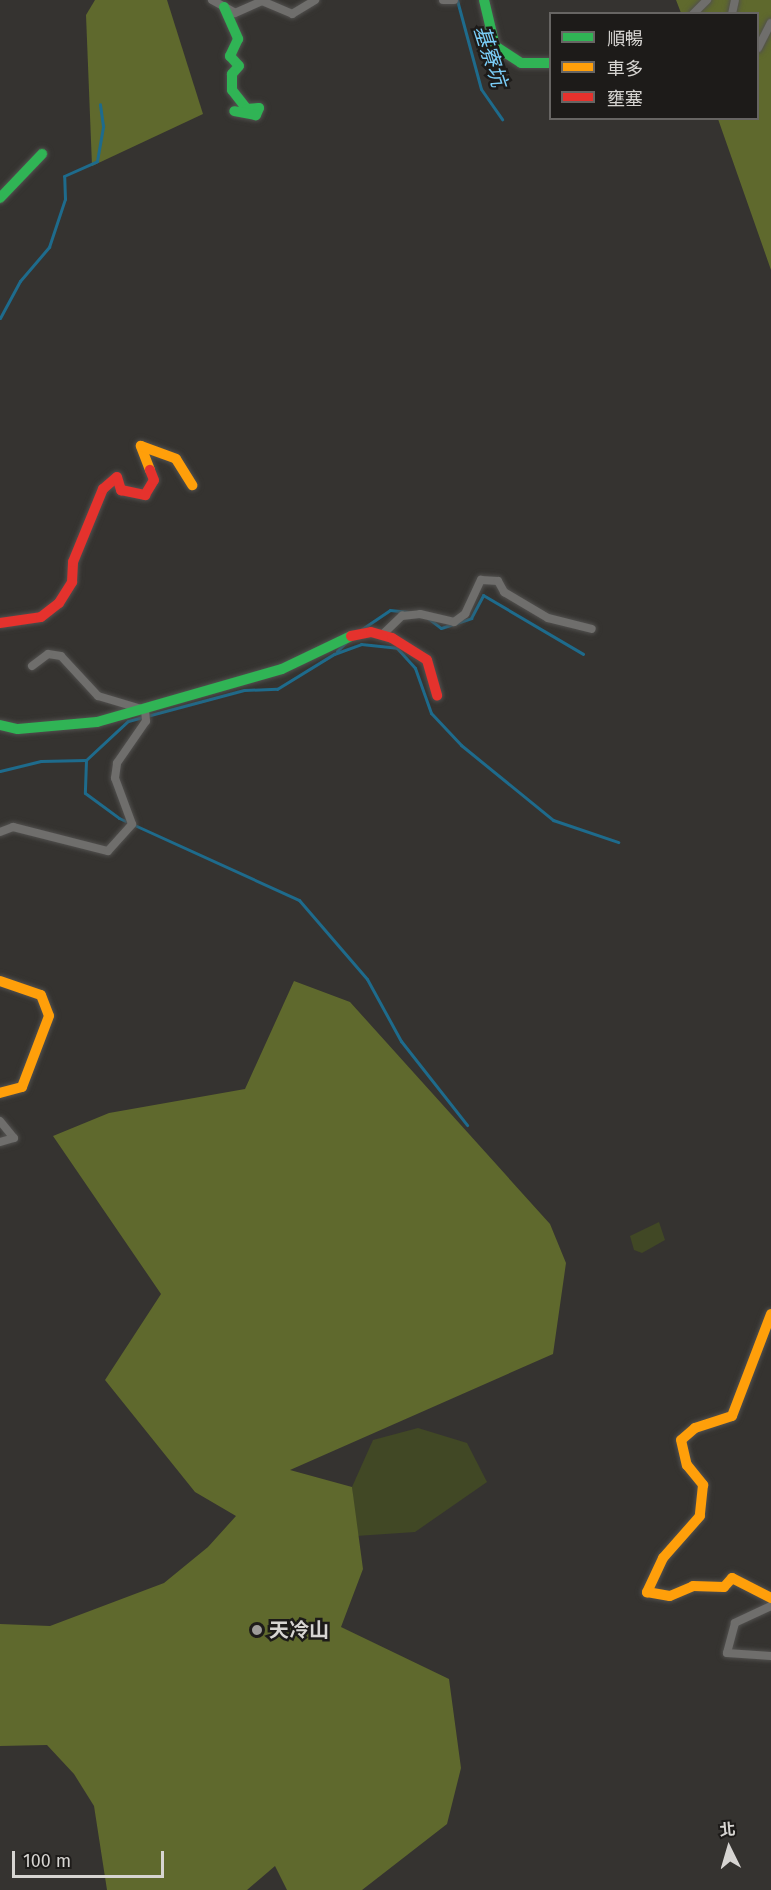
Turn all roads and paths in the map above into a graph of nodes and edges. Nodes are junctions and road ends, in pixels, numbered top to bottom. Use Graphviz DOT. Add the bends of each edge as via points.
graph roads {
  1 [pos="212,0"];
  2 [pos="315,0"];
  3 [pos="443,0"];
  4 [pos="454,0"];
  5 [pos="484,0"];
  6 [pos="706,0"];
  7 [pos="224,7"];
  8 [pos="695,12"];
  9 [pos="771,23"];
  10 [pos="759,46"];
  11 [pos="549,63"];
  12 [pos="234,111"];
  13 [pos="42,154"];
  14 [pos="0,198"];
  15 [pos="192,485"];
  16 [pos="0,623"];
  17 [pos="592,629"];
  18 [pos="382,635"];
  19 [pos="32,666"];
  20 [pos="437,696"];
  21 [pos="139,707"];
  22 [pos="0,725"];
  23 [pos="0,832"];
  24 [pos="0,981"];
  25 [pos="0,1093"];
  26 [pos="0,1121"];
  27 [pos="0,1143"];
  28 [pos="771,1314"];
  29 [pos="771,1598"];
  30 [pos="771,1606"];
  31 [pos="771,1656"];
  1 -- 7 [label="street"];
  2 -- 7 [label="street" via="292,14 262,1 246,13"];
  3 -- 4 [label="street"];
  5 -- 11 [label="street" via="495,46 521,63"];
  6 -- 8 [label="street"];
  7 -- 12 [label="street" via="238,39 230,56 239,66 232,74 232,90 248,109 260,108 256,116"];
  9 -- 10 [label="street"];
  13 -- 14 [label="street"];
  15 -- 16 [label="street" via="176,459 141,446 154,480 145,495 121,490 117,477 103,489 73,562 72,582 59,603 41,617"];
  17 -- 18 [label="street" via="548,618 504,592 498,581 481,580 465,614 454,622 420,614 402,616"];
  18 -- 20 [label="street" via="427,660"];
  18 -- 21 [label="street" via="339,639 282,669"];
  19 -- 21 [label="street" via="48,654 61,656 98,696"];
  21 -- 22 [label="street" via="97,722 18,729"];
  21 -- 23 [label="street" via="146,710 146,721 117,764 115,778 132,824 108,851 13,827"];
  24 -- 25 [label="street" via="41,995 49,1016 22,1087"];
  26 -- 27 [label="street" via="14,1138"];
  28 -- 29 [label="street" via="732,1416 695,1428 681,1440 687,1465 703,1485 700,1516 663,1558 647,1592 670,1596 693,1586 724,1587 732,1578"];
  30 -- 31 [label="street" via="735,1623 727,1653"];
}
